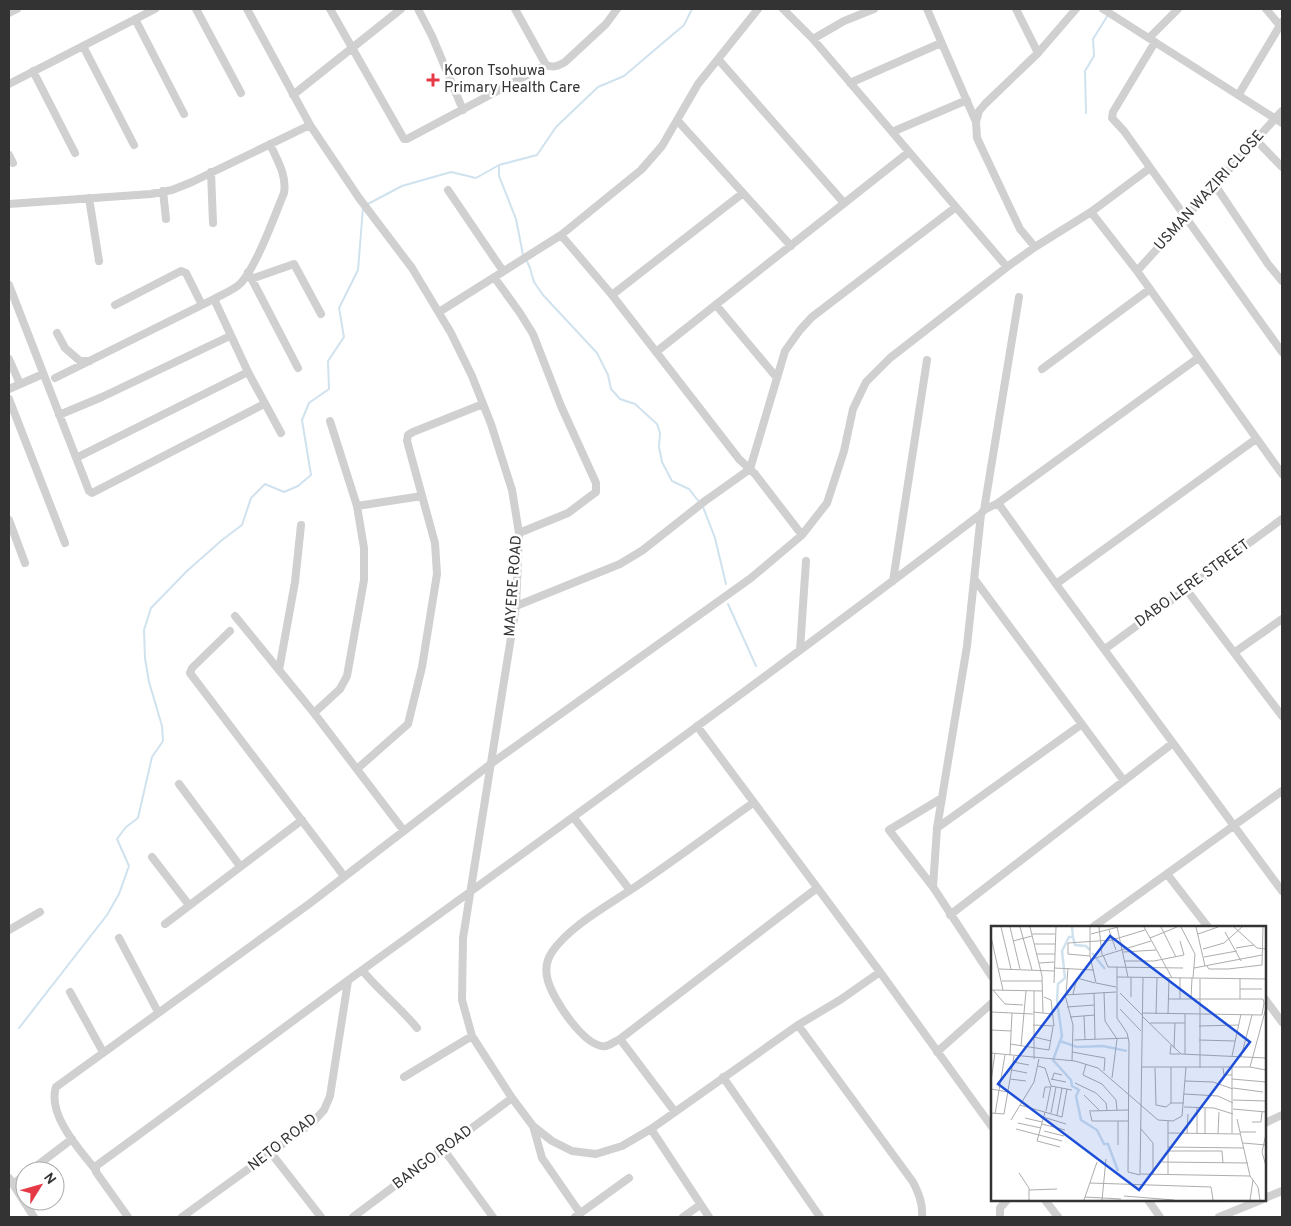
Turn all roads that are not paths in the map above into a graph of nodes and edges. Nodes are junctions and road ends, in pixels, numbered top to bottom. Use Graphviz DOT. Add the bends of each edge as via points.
graph roads {
  1 [pos="17,9"];
  2 [pos="155,9"];
  3 [pos="196,9"];
  4 [pos="247,9"];
  5 [pos="330,9"];
  6 [pos="401,9"];
  7 [pos="418,9"];
  8 [pos="515,9"];
  9 [pos="617,9"];
  10 [pos="758,9"];
  11 [pos="783,9"];
  12 [pos="874,9"];
  13 [pos="927,9"];
  14 [pos="1016,9"];
  15 [pos="1076,9"];
  16 [pos="1178,9"];
  17 [pos="1266,9"];
  18 [pos="1108,12"];
  19 [pos="9,13"];
  20 [pos="135,19"];
  21 [pos="1281,25"];
  22 [pos="813,39"];
  23 [pos="1152,40"];
  24 [pos="941,43"];
  25 [pos="83,46"];
  26 [pos="351,48"];
  27 [pos="1038,53"];
  28 [pos="718,60"];
  29 [pos="546,65"];
  30 [pos="33,71"];
  31 [pos="850,83"];
  32 [pos="9,84"];
  33 [pos="241,93"];
  34 [pos="1239,94"];
  35 [pos="293,95"];
  36 [pos="968,103"];
  37 [pos="463,110"];
  38 [pos="979,111"];
  39 [pos="184,114"];
  40 [pos="1280,117"];
  41 [pos="676,120"];
  42 [pos="976,122"];
  43 [pos="310,125"];
  44 [pos="892,132"];
  45 [pos="1256,140"];
  46 [pos="270,144"];
  47 [pos="134,145"];
  48 [pos="909,152"];
  49 [pos="75,153"];
  50 [pos="9,155"];
  51 [pos="13,163"];
  52 [pos="1150,168"];
  53 [pos="1282,168"];
  54 [pos="211,172"];
  55 [pos="1215,185"];
  56 [pos="448,190"];
  57 [pos="163,191"];
  58 [pos="743,193"];
  59 [pos="89,198"];
  60 [pos="844,203"];
  61 [pos="9,204"];
  62 [pos="956,207"];
  63 [pos="1091,212"];
  64 [pos="1185,217"];
  65 [pos="166,219"];
  66 [pos="213,223"];
  67 [pos="562,235"];
  68 [pos="791,246"];
  69 [pos="1035,247"];
  70 [pos="99,260"];
  71 [pos="1007,267"];
  72 [pos="503,271"];
  73 [pos="1137,272"];
  74 [pos="250,276"];
  75 [pos="494,277"];
  76 [pos="1282,281"];
  77 [pos="10,288"];
  78 [pos="1150,289"];
  79 [pos="612,295"];
  80 [pos="1019,297"];
  81 [pos="214,299"];
  82 [pos="115,305"];
  83 [pos="202,305"];
  84 [pos="716,305"];
  85 [pos="439,312"];
  86 [pos="321,314"];
  87 [pos="57,333"];
  88 [pos="230,336"];
  89 [pos="656,352"];
  90 [pos="1282,352"];
  91 [pos="1198,358"];
  92 [pos="9,360"];
  93 [pos="928,360"];
  94 [pos="92,361"];
  95 [pos="298,368"];
  96 [pos="1042,369"];
  97 [pos="248,372"];
  98 [pos="43,374"];
  99 [pos="56,378"];
  100 [pos="777,378"];
  101 [pos="20,384"];
  102 [pos="9,389"];
  103 [pos="9,398"];
  104 [pos="264,404"];
  105 [pos="483,404"];
  106 [pos="59,415"];
  107 [pos="330,421"];
  108 [pos="280,433"];
  109 [pos="1256,439"];
  110 [pos="76,458"];
  111 [pos="750,469"];
  112 [pos="1282,474"];
  113 [pos="422,496"];
  114 [pos="998,503"];
  115 [pos="357,506"];
  116 [pos="982,512"];
  117 [pos="1282,519"];
  118 [pos="9,520"];
  119 [pos="302,525"];
  120 [pos="10,530"];
  121 [pos="519,533"];
  122 [pos="802,535"];
  123 [pos="65,543"];
  124 [pos="806,561"];
  125 [pos="25,562"];
  126 [pos="975,580"];
  127 [pos="893,581"];
  128 [pos="1056,584"];
  129 [pos="1186,589"];
  130 [pos="516,606"];
  131 [pos="235,616"];
  132 [pos="1282,618"];
  133 [pos="230,631"];
  134 [pos="1105,649"];
  135 [pos="800,650"];
  136 [pos="1235,652"];
  137 [pos="279,670"];
  138 [pos="314,713"];
  139 [pos="1282,716"];
  140 [pos="1082,724"];
  141 [pos="697,726"];
  142 [pos="1173,743"];
  143 [pos="492,763"];
  144 [pos="357,768"];
  145 [pos="1124,780"];
  146 [pos="179,784"];
  147 [pos="1282,791"];
  148 [pos="942,798"];
  149 [pos="753,803"];
  150 [pos="574,818"];
  151 [pos="302,820"];
  152 [pos="1234,825"];
  153 [pos="937,828"];
  154 [pos="404,831"];
  155 [pos="152,856"];
  156 [pos="240,866"];
  157 [pos="1167,874"];
  158 [pos="344,876"];
  159 [pos="933,887"];
  160 [pos="817,888"];
  161 [pos="630,890"];
  162 [pos="1282,890"];
  163 [pos="470,892"];
  164 [pos="189,905"];
  165 [pos="40,912"];
  166 [pos="950,915"];
  167 [pos="165,924"];
  168 [pos="1094,926"];
  169 [pos="1207,926"];
  170 [pos="9,930"];
  171 [pos="119,938"];
  172 [pos="362,970"];
  173 [pos="880,972"];
  174 [pos="991,976"];
  175 [pos="348,981"];
  176 [pos="70,992"];
  177 [pos="1266,1000"];
  178 [pos="991,1004"];
  179 [pos="158,1012"];
  180 [pos="1282,1022"];
  181 [pos="798,1025"];
  182 [pos="417,1028"];
  183 [pos="472,1036"];
  184 [pos="620,1039"];
  185 [pos="103,1052"];
  186 [pos="937,1052"];
  187 [pos="404,1077"];
  188 [pos="723,1077"];
  189 [pos="512,1098"];
  190 [pos="675,1112"];
  191 [pos="1282,1115"];
  192 [pos="1266,1123"];
  193 [pos="533,1126"];
  194 [pos="991,1126"];
  195 [pos="651,1129"];
  196 [pos="72,1139"];
  197 [pos="444,1150"];
  198 [pos="271,1153"];
  199 [pos="43,1161"];
  200 [pos="97,1166"];
  201 [pos="629,1178"];
  202 [pos="11,1181"];
  203 [pos="1282,1191"];
  204 [pos="1266,1198"];
  205 [pos="1006,1201"];
  206 [pos="1046,1201"];
  207 [pos="1149,1201"];
  208 [pos="1259,1201"];
  209 [pos="700,1204"];
  210 [pos="363,1210"];
  211 [pos="578,1215"];
  212 [pos="34,1217"];
  213 [pos="128,1217"];
  214 [pos="182,1217"];
  215 [pos="321,1217"];
  216 [pos="353,1217"];
  217 [pos="368,1217"];
  218 [pos="493,1217"];
  219 [pos="683,1217"];
  220 [pos="709,1217"];
  221 [pos="820,1217"];
  222 [pos="922,1217"];
  223 [pos="1000,1217"];
  224 [pos="1058,1217"];
  225 [pos="1160,1217"];
  226 [pos="1219,1217"];
  1 -- 19 [label="street"];
  2 -- 20 [label="street"];
  3 -- 33 [label="street"];
  4 -- 35 [label="street, MAYERE ROAD"];
  5 -- 26 [label="street"];
  6 -- 26 [label="street"];
  7 -- 37 [label="street"];
  8 -- 29 [label="street"];
  9 -- 29 [label="street" via="606,24 565,62 559,66"];
  10 -- 28 [label="street"];
  11 -- 22 [label="street"];
  12 -- 22 [label="street"];
  13 -- 24 [label="street"];
  14 -- 27 [label="street"];
  15 -- 27 [label="street"];
  16 -- 23 [label="street"];
  17 -- 21 [label="street"];
  18 -- 23 [label="street"];
  20 -- 25 [label="street"];
  20 -- 39 [label="street"];
  21 -- 34 [label="street"];
  22 -- 31 [label="street"];
  23 -- 34 [label="street"];
  23 -- 52 [label="street" via="1112,118"];
  24 -- 31 [label="street"];
  24 -- 36 [label="street"];
  25 -- 30 [label="street"];
  25 -- 47 [label="street"];
  26 -- 35 [label="street"];
  26 -- 37 [label="street" via="404,139"];
  27 -- 38 [label="street"];
  28 -- 41 [label="street" via="698,84"];
  28 -- 60 [label="street"];
  29 -- 37 [label="street"];
  30 -- 32 [label="street"];
  30 -- 49 [label="street"];
  31 -- 44 [label="street"];
  34 -- 40 [label="street"];
  35 -- 43 [label="street, MAYERE ROAD"];
  36 -- 38 [label="street"];
  36 -- 42 [label="street"];
  36 -- 44 [label="street"];
  38 -- 42 [label="street"];
  40 -- 45 [label="street, USMAN WAZIRI CLOSE"];
  41 -- 58 [label="street"];
  41 -- 67 [label="street" via="662,146 641,170"];
  42 -- 69 [label="street" via="977,138 1008,206 1020,229"];
  43 -- 46 [label="street"];
  43 -- 85 [label="street, MAYERE ROAD" via="412,268"];
  44 -- 48 [label="street"];
  45 -- 53 [label="street"];
  45 -- 55 [label="street, USMAN WAZIRI CLOSE"];
  46 -- 54 [label="street"];
  46 -- 74 [label="street" via="284,176 284,193"];
  48 -- 60 [label="street"];
  48 -- 62 [label="street"];
  50 -- 51 [label="street"];
  52 -- 63 [label="street"];
  52 -- 64 [label="street"];
  54 -- 57 [label="street"];
  54 -- 66 [label="street"];
  55 -- 64 [label="street, USMAN WAZIRI CLOSE"];
  55 -- 76 [label="street"];
  56 -- 72 [label="street"];
  57 -- 59 [label="street"];
  57 -- 65 [label="street"];
  58 -- 68 [label="street"];
  58 -- 79 [label="street"];
  59 -- 61 [label="street"];
  59 -- 70 [label="street"];
  60 -- 68 [label="street"];
  62 -- 71 [label="street"];
  62 -- 100 [label="street" via="812,317 785,351"];
  63 -- 69 [label="street"];
  63 -- 73 [label="street"];
  64 -- 73 [label="street, USMAN WAZIRI CLOSE"];
  64 -- 90 [label="street"];
  67 -- 72 [label="street"];
  67 -- 79 [label="street"];
  68 -- 84 [label="street"];
  69 -- 71 [label="street"];
  71 -- 122 [label="street" via="890,358 866,382 854,409 827,503"];
  72 -- 75 [label="street"];
  73 -- 78 [label="street"];
  74 -- 81 [label="street"];
  74 -- 86 [label="street" via="294,264"];
  74 -- 95 [label="street"];
  75 -- 85 [label="street"];
  75 -- 121 [label="street" via="533,334 596,483 596,492 568,513"];
  77 -- 98 [label="street"];
  78 -- 91 [label="street"];
  78 -- 96 [label="street"];
  79 -- 89 [label="street"];
  80 -- 116 [label="street"];
  81 -- 83 [label="street"];
  81 -- 88 [label="street"];
  82 -- 83 [label="street" via="181,271 186,273"];
  83 -- 94 [label="street"];
  84 -- 89 [label="street"];
  84 -- 100 [label="street"];
  85 -- 105 [label="street, MAYERE ROAD" via="452,333"];
  87 -- 94 [label="street" via="65,348 80,361"];
  88 -- 97 [label="street"];
  88 -- 106 [label="street" via="102,398"];
  89 -- 111 [label="street"];
  91 -- 109 [label="street"];
  91 -- 114 [label="street"];
  92 -- 101 [label="street"];
  93 -- 127 [label="street"];
  94 -- 99 [label="street"];
  97 -- 104 [label="street"];
  97 -- 110 [label="street"];
  98 -- 101 [label="street"];
  98 -- 106 [label="street"];
  100 -- 111 [label="street"];
  101 -- 102 [label="street"];
  103 -- 123 [label="street"];
  104 -- 108 [label="street"];
  104 -- 110 [label="street" via="92,493"];
  105 -- 113 [label="street" via="408,435"];
  105 -- 121 [label="street, MAYERE ROAD" via="512,490"];
  106 -- 110 [label="street"];
  107 -- 115 [label="street"];
  109 -- 112 [label="street"];
  109 -- 128 [label="street"];
  111 -- 122 [label="street"];
  111 -- 130 [label="street" via="620,564"];
  113 -- 115 [label="street"];
  113 -- 144 [label="street" via="435,543 437,574 410,718 408,724"];
  114 -- 116 [label="street"];
  114 -- 128 [label="street"];
  115 -- 138 [label="street" via="364,548 364,580 348,676 340,690"];
  116 -- 126 [label="street"];
  116 -- 127 [label="street"];
  117 -- 129 [label="street, DABO LERE STREET"];
  118 -- 120 [label="street"];
  119 -- 137 [label="street"];
  120 -- 125 [label="street"];
  121 -- 130 [label="street, MAYERE ROAD"];
  122 -- 143 [label="street" via="751,578"];
  124 -- 135 [label="street"];
  126 -- 140 [label="street"];
  126 -- 148 [label="street"];
  127 -- 135 [label="street"];
  128 -- 134 [label="street"];
  129 -- 134 [label="street, DABO LERE STREET"];
  129 -- 136 [label="street"];
  130 -- 143 [label="street, MAYERE ROAD"];
  131 -- 137 [label="street"];
  132 -- 136 [label="street"];
  133 -- 151 [label="street" via="190,673"];
  134 -- 142 [label="street"];
  135 -- 141 [label="street"];
  136 -- 139 [label="street"];
  137 -- 138 [label="street"];
  138 -- 144 [label="street"];
  140 -- 145 [label="street"];
  140 -- 153 [label="street"];
  141 -- 149 [label="street"];
  141 -- 150 [label="street"];
  142 -- 145 [label="street"];
  142 -- 152 [label="street"];
  143 -- 154 [label="street"];
  143 -- 163 [label="street, MAYERE ROAD"];
  144 -- 154 [label="street"];
  145 -- 166 [label="street"];
  146 -- 156 [label="street"];
  147 -- 152 [label="street"];
  148 -- 153 [label="street"];
  148 -- 159 [label="street" via="889,830"];
  149 -- 160 [label="street"];
  149 -- 161 [label="street"];
  150 -- 161 [label="street"];
  150 -- 163 [label="street"];
  151 -- 156 [label="street"];
  151 -- 158 [label="street"];
  152 -- 157 [label="street"];
  152 -- 162 [label="street"];
  153 -- 159 [label="street"];
  154 -- 158 [label="street"];
  155 -- 164 [label="street"];
  156 -- 164 [label="street"];
  157 -- 168 [label="street"];
  157 -- 169 [label="street"];
  158 -- 179 [label="street"];
  159 -- 166 [label="street"];
  160 -- 173 [label="street"];
  160 -- 184 [label="street"];
  161 -- 184 [label="street" via="576,928 552,952 546,965 548,981 555,996 576,1028 595,1044 606,1046"];
  163 -- 172 [label="street"];
  163 -- 183 [label="street, MAYERE ROAD" via="463,938 462,1000"];
  164 -- 167 [label="street"];
  165 -- 170 [label="street"];
  166 -- 174 [label="street"];
  171 -- 179 [label="street"];
  172 -- 175 [label="street"];
  172 -- 182 [label="street"];
  173 -- 181 [label="street"];
  173 -- 186 [label="street"];
  175 -- 198 [label="street, NETO ROAD" via="330,1096 324,1110"];
  175 -- 200 [label="street"];
  176 -- 185 [label="street"];
  177 -- 180 [label="street"];
  178 -- 186 [label="street"];
  179 -- 185 [label="street"];
  181 -- 188 [label="street"];
  181 -- 222 [label="street" via="913,1182 920,1196"];
  183 -- 187 [label="street"];
  183 -- 189 [label="street, MAYERE ROAD"];
  184 -- 190 [label="street"];
  185 -- 196 [label="street" via="64,1080 53,1095 56,1110"];
  186 -- 194 [label="street"];
  188 -- 190 [label="street"];
  188 -- 221 [label="street"];
  189 -- 193 [label="street, MAYERE ROAD"];
  189 -- 197 [label="street, BANGO ROAD"];
  190 -- 195 [label="street"];
  191 -- 192 [label="street"];
  193 -- 195 [label="street" via="572,1151 596,1154 622,1146"];
  193 -- 211 [label="street" via="542,1158"];
  195 -- 209 [label="street"];
  196 -- 199 [label="street"];
  196 -- 200 [label="street"];
  197 -- 210 [label="street, BANGO ROAD"];
  197 -- 218 [label="street"];
  198 -- 214 [label="street, NETO ROAD"];
  198 -- 215 [label="street"];
  200 -- 213 [label="street"];
  201 -- 211 [label="street"];
  202 -- 212 [label="street"];
  203 -- 204 [label="street"];
  205 -- 223 [label="street" via="1000,1208"];
  206 -- 224 [label="street"];
  207 -- 225 [label="street"];
  208 -- 226 [label="street"];
  209 -- 219 [label="street"];
  209 -- 220 [label="street"];
  210 -- 216 [label="street, BANGO ROAD"];
  210 -- 217 [label="street"];
}
